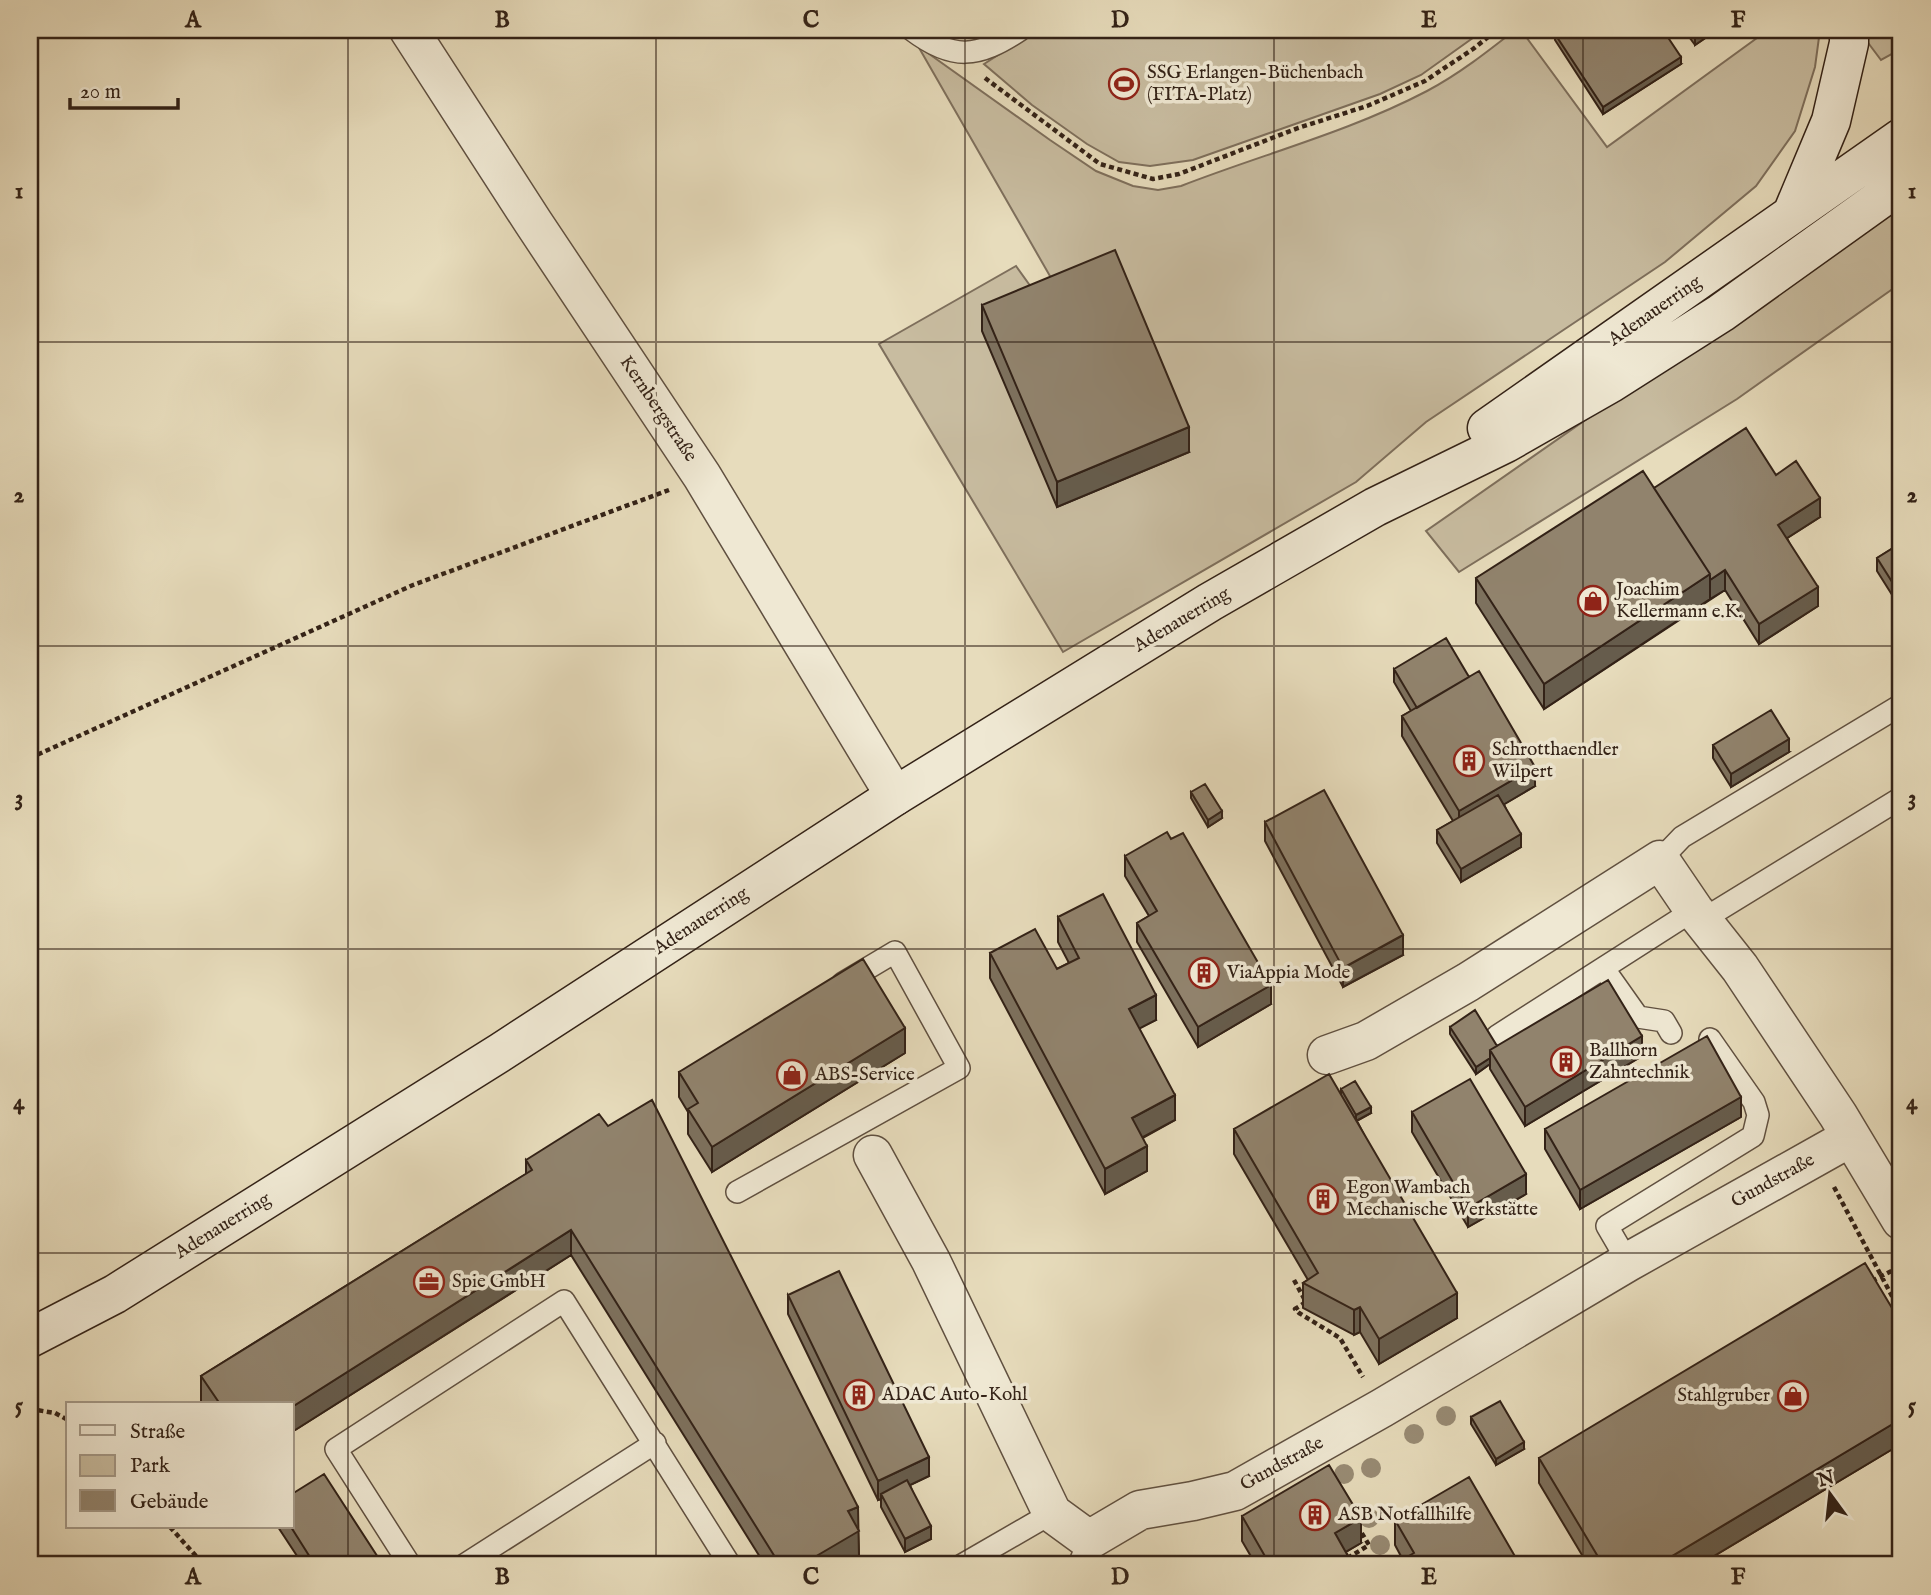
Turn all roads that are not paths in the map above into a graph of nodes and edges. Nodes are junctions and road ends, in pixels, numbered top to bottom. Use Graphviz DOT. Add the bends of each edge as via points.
graph roads {
  1 [pos="409,30"];
  2 [pos="912,30"];
  3 [pos="1020,30"];
  4 [pos="1849,30"];
  5 [pos="1901,138"];
  6 [pos="1901,184"];
  7 [pos="1792,214"];
  8 [pos="1375,507"];
  9 [pos="1901,705"];
  10 [pos="895,796"];
  11 [pos="1901,798"];
  12 [pos="1660,860"];
  13 [pos="1698,915"];
  14 [pos="1604,969"];
  15 [pos="827,992"];
  16 [pos="1671,1033"];
  17 [pos="1497,1036"];
  18 [pos="1710,1039"];
  19 [pos="1327,1055"];
  20 [pos="1851,1137"];
  21 [pos="866,1140"];
  22 [pos="737,1192"];
  23 [pos="1901,1220"];
  24 [pos="1628,1262"];
  25 [pos="30,1338"];
  26 [pos="655,1443"];
  27 [pos="1052,1513"];
  28 [pos="1084,1553"];
  29 [pos="410,1565"];
  30 [pos="464,1565"];
  31 [pos="730,1565"];
  32 [pos="962,1565"];
  1 -- 10 [label="street, Kernbergstraße" via="702,476"];
  2 -- 3 [label="lane" via="953,51 975,52"];
  4 -- 7 [label="street" via="1831,121"];
  5 -- 7 [label="street, Adenauerring"];
  6 -- 8 [label="street, Adenauerring" via="1721,313 1611,383 1506,443"];
  7 -- 8 [label="street, Adenauerring"];
  8 -- 10 [label="street, Adenauerring" via="1210,602"];
  9 -- 12 [label="lane" via="1682,837"];
  10 -- 25 [label="street, Adenauerring" via="489,1060 115,1294"];
  11 -- 13 [label="lane"];
  12 -- 13 [label="street"];
  12 -- 19 [label="street" via="1445,995 1366,1041"];
  13 -- 14 [label="lane"];
  13 -- 20 [label="street" via="1740,968"];
  14 -- 16 [label="lane" via="1638,1017 1664,1021"];
  14 -- 17 [label="lane"];
  15 -- 21 [label="lane" via="895,952 959,1068"];
  18 -- 24 [label="lane" via="1754,1102 1758,1115 1753,1136 1607,1226"];
  20 -- 23 [label="street"];
  20 -- 24 [label="street, Gundstraße"];
  21 -- 22 [label="lane"];
  21 -- 27 [label="street, Gundstraße" via="931,1261"];
  24 -- 28 [label="street, Gundstraße" via="1236,1491 1140,1510"];
  26 -- 29 [label="lane" via="564,1301 336,1449"];
  26 -- 30 [label="lane"];
  26 -- 31 [label="lane"];
  27 -- 28 [label="street, Gundstraße"];
  27 -- 32 [label="lane"];
}
